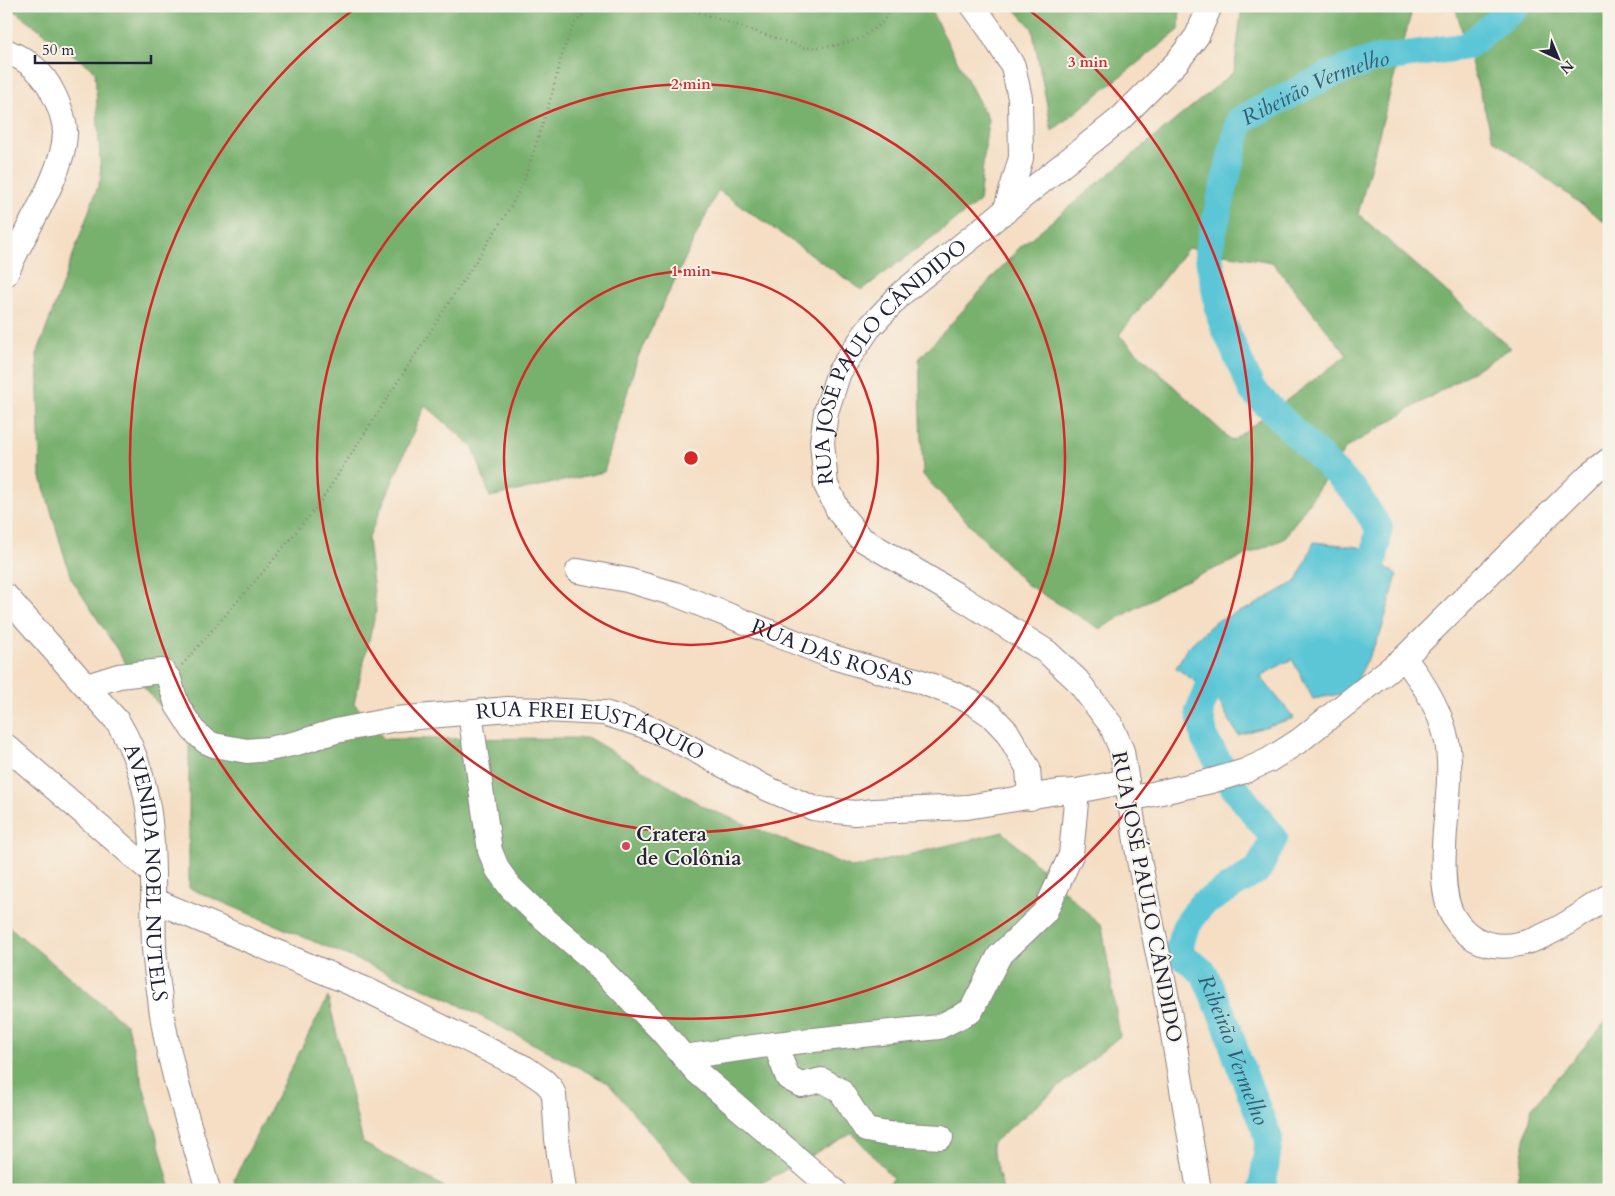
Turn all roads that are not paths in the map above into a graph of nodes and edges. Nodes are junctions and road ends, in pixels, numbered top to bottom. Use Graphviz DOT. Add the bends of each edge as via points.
graph roads {
  1 [pos="973,6"];
  2 [pos="1210,6"];
  3 [pos="6,51"];
  4 [pos="1005,212"];
  5 [pos="30,224"];
  6 [pos="6,226"];
  7 [pos="6,274"];
  8 [pos="1609,460"];
  9 [pos="578,571"];
  10 [pos="6,596"];
  11 [pos="1404,658"];
  12 [pos="87,686"];
  13 [pos="470,713"];
  14 [pos="6,746"];
  15 [pos="1128,790"];
  16 [pos="1076,791"];
  17 [pos="1030,798"];
  18 [pos="153,873"];
  19 [pos="1609,896"];
  20 [pos="153,900"];
  21 [pos="775,1044"];
  22 [pos="684,1058"];
  23 [pos="941,1137"];
  24 [pos="208,1190"];
  25 [pos="564,1190"];
  26 [pos="834,1190"];
  27 [pos="1199,1190"];
  1 -- 4 [label="street" via="1013,66 1020,98 1021,158"];
  2 -- 4 [label="street, RUA JOSÉ PAULO CÂNDIDO" via="1197,36 1177,62 1120,119"];
  3 -- 5 [label="street" via="30,63 42,74 60,107 65,133 59,162"];
  4 -- 15 [label="street, RUA JOSÉ PAULO CÂNDIDO" via="902,293 869,328 839,372 826,412 822,442 826,485 839,512 860,538 1047,652 1077,680 1111,725 1122,751"];
  5 -- 6 [label="street"];
  5 -- 7 [label="street"];
  8 -- 11 [label="street, RUA FREI EUSTÁQUIO" via="1589,475"];
  9 -- 17 [label="street, RUA DAS ROSAS" via="627,580 675,594 833,657 958,695 991,715 1008,732 1028,768"];
  10 -- 12 [label="street, AVENIDA NOEL NUTELS"];
  11 -- 15 [label="street, RUA FREI EUSTÁQUIO" via="1299,741 1268,760 1211,781"];
  11 -- 19 [label="street" via="1428,692 1442,720 1447,743 1444,857 1446,896 1453,918 1468,935 1486,945 1504,947 1533,940 1558,928"];
  12 -- 13 [label="street, RUA FREI EUSTÁQUIO" via="119,676 162,671 169,679 177,705 205,742 247,751 297,743 371,723"];
  12 -- 18 [label="street, AVENIDA NOEL NUTELS" via="118,722 135,756 149,805"];
  13 -- 17 [label="street, RUA FREI EUSTÁQUIO" via="508,709 604,713 672,738 768,789 813,808 855,813 967,807"];
  13 -- 22 [label="street" via="490,851 498,870 511,888 592,961 659,1028"];
  14 -- 18 [label="street"];
  15 -- 16 [label="street, RUA FREI EUSTÁQUIO"];
  15 -- 27 [label="street, RUA JOSÉ PAULO CÂNDIDO" via="1168,999"];
  16 -- 17 [label="street, RUA FREI EUSTÁQUIO"];
  16 -- 21 [label="street" via="1071,855 1045,912 999,956 971,1011 939,1027"];
  18 -- 20 [label="street, AVENIDA NOEL NUTELS"];
  20 -- 24 [label="street, AVENIDA NOEL NUTELS" via="154,950 169,1052"];
  20 -- 25 [label="street" via="367,990 525,1068 551,1088 554,1095"];
  21 -- 22 [label="street"];
  21 -- 23 [label="street" via="788,1078 800,1085 822,1080 840,1090 866,1130"];
  22 -- 26 [label="street"];
}
